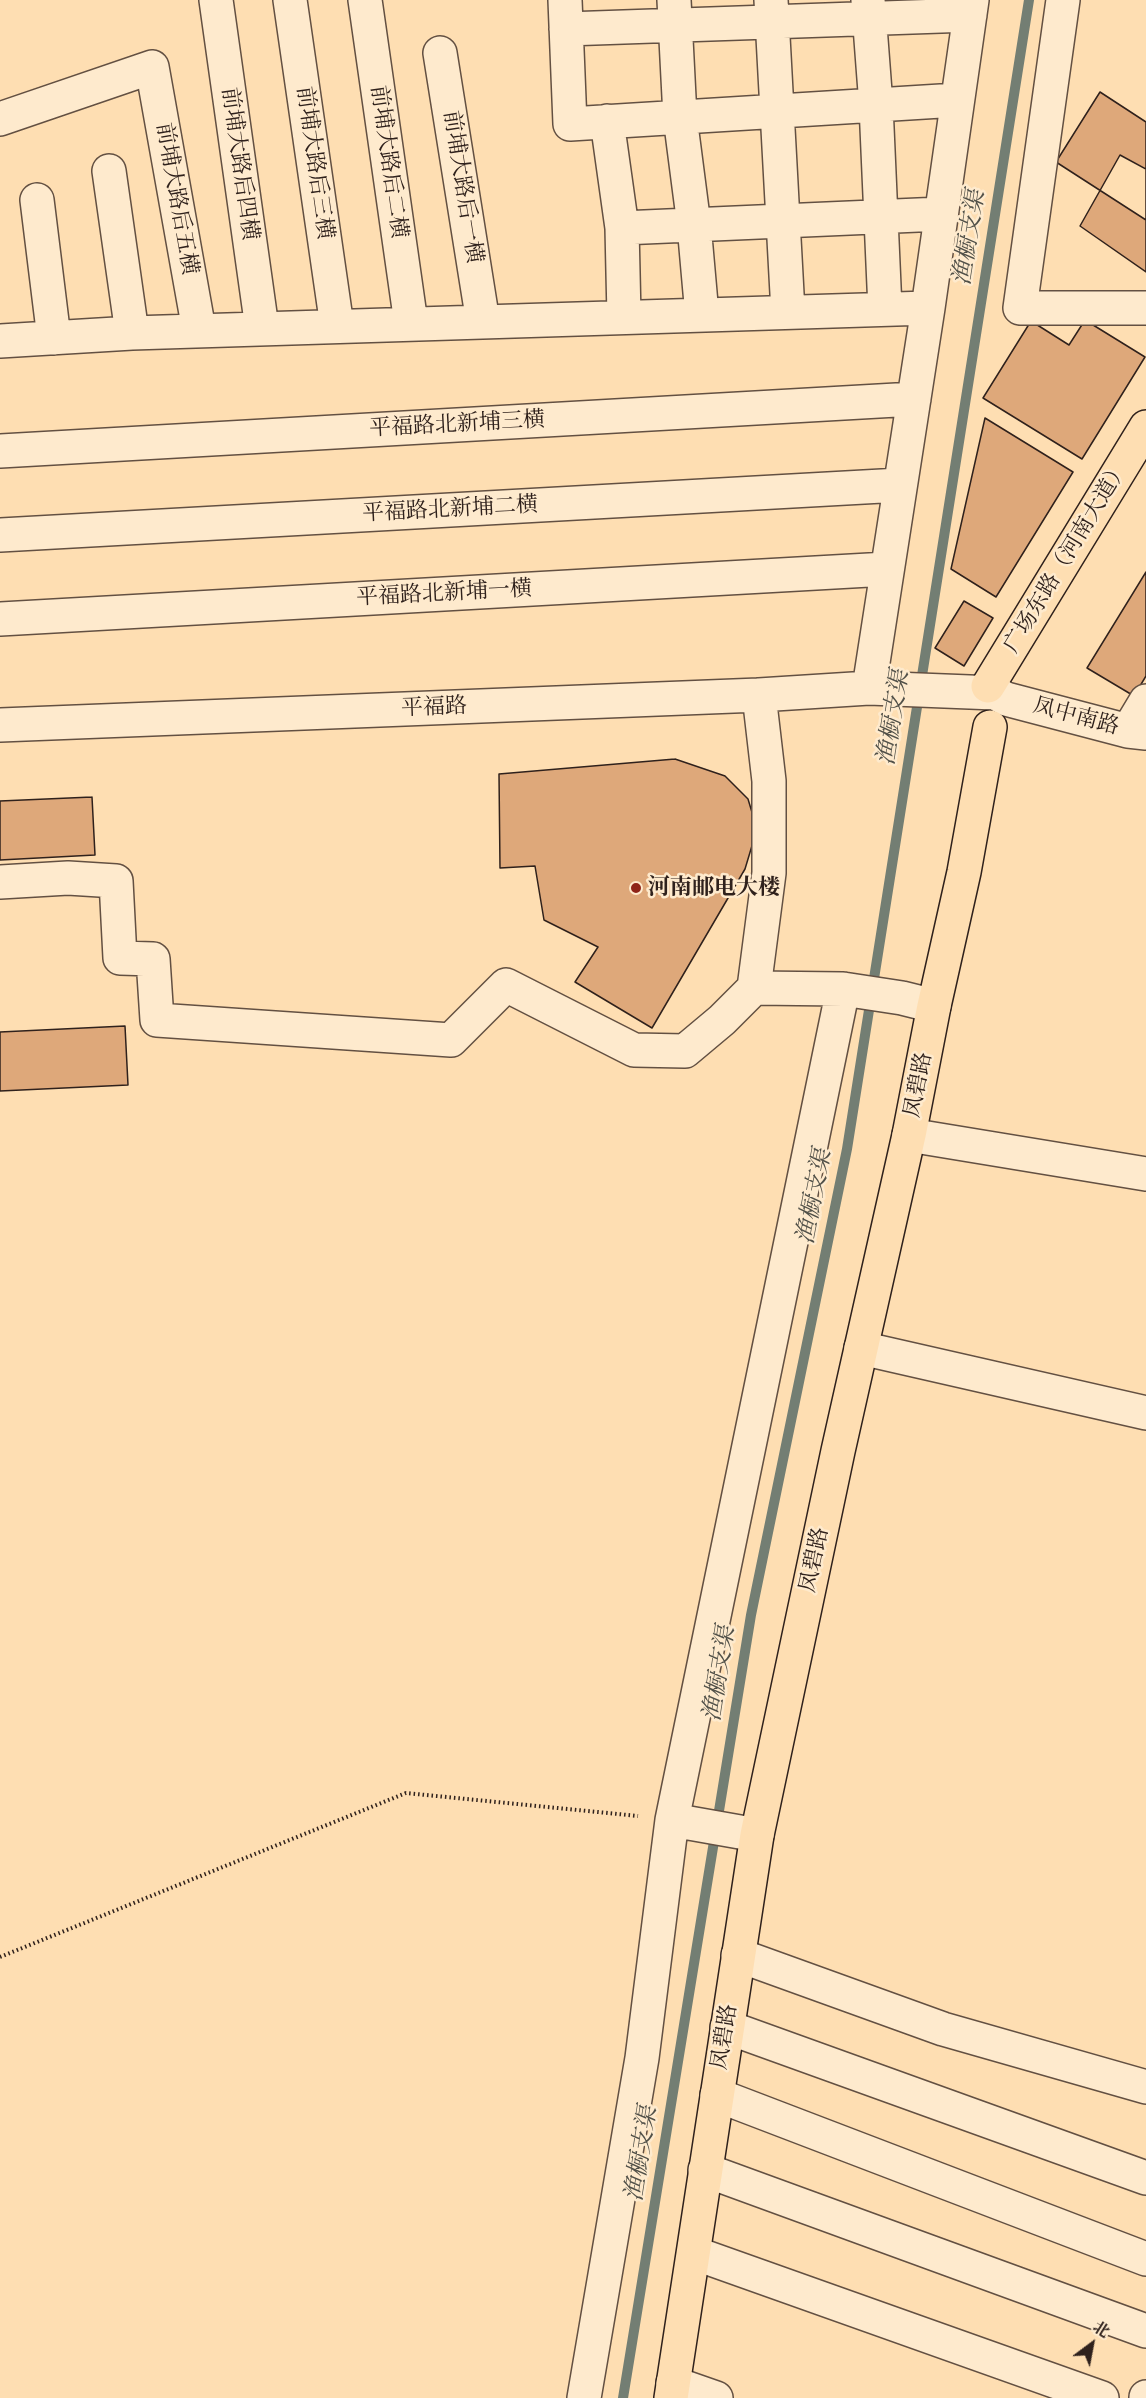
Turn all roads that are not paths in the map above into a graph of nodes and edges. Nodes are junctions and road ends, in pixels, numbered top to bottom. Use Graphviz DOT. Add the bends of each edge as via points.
graph roads {
  1 [pos="216,0"];
  2 [pos="291,0"];
  3 [pos="365,0"];
  4 [pos="1063,0"];
  5 [pos="971,8"];
  6 [pos="868,9"];
  7 [pos="772,11"];
  8 [pos="674,13"];
  9 [pos="566,14"];
  10 [pos="440,52"];
  11 [pos="957,100"];
  12 [pos="876,105"];
  13 [pos="778,111"];
  14 [pos="680,117"];
  15 [pos="0,120"];
  16 [pos="607,122"];
  17 [pos="110,171"];
  18 [pos="37,200"];
  19 [pos="941,214"];
  20 [pos="881,217"];
  21 [pos="782,221"];
  22 [pos="694,225"];
  23 [pos="621,228"];
  24 [pos="928,308"];
  25 [pos="1146,308"];
  26 [pos="885,309"];
  27 [pos="788,312"];
  28 [pos="702,315"];
  29 [pos="624,317"];
  30 [pos="483,322"];
  31 [pos="411,323"];
  32 [pos="337,326"];
  33 [pos="262,328"];
  34 [pos="199,330"];
  35 [pos="132,333"];
  36 [pos="54,338"];
  37 [pos="0,341"];
  38 [pos="914,399"];
  39 [pos="1146,427"];
  40 [pos="0,451"];
  41 [pos="900,485"];
  42 [pos="0,535"];
  43 [pos="887,569"];
  44 [pos="0,619"];
  45 [pos="868,688"];
  46 [pos="944,691"];
  47 [pos="997,693"];
  48 [pos="759,695"];
  49 [pos="1146,701"];
  50 [pos="0,725"];
  51 [pos="990,727"];
  52 [pos="1137,732"];
  53 [pos="0,882"];
  54 [pos="754,988"];
  55 [pos="843,989"];
  56 [pos="934,1006"];
  57 [pos="909,1135"];
  58 [pos="1146,1174"];
  59 [pos="861,1348"];
  60 [pos="1146,1413"];
  61 [pos="672,1820"];
  62 [pos="757,1835"];
  63 [pos="738,1955"];
  64 [pos="727,2027"];
  65 [pos="1146,2088"];
  66 [pos="717,2095"];
  67 [pos="705,2170"];
  68 [pos="1146,2178"];
  69 [pos="694,2253"];
  70 [pos="1146,2259"];
  71 [pos="1146,2331"];
  72 [pos="672,2391"];
  73 [pos="584,2398"];
  74 [pos="716,2398"];
  75 [pos="1102,2398"];
  1 -- 33 [label="street, 前埔大路后四横"];
  2 -- 32 [label="street, 前埔大路后三横"];
  3 -- 31 [label="street, 前埔大路后二横"];
  4 -- 25 [label="street" via="1020,308"];
  5 -- 6 [label="street"];
  5 -- 11 [label="street"];
  6 -- 7 [label="street"];
  6 -- 12 [label="street"];
  7 -- 8 [label="street"];
  7 -- 13 [label="street"];
  8 -- 9 [label="street"];
  8 -- 14 [label="street"];
  9 -- 16 [label="street" via="570,124"];
  10 -- 30 [label="street, 前埔大路后一横"];
  11 -- 12 [label="street"];
  11 -- 19 [label="street"];
  12 -- 13 [label="street"];
  12 -- 20 [label="street"];
  13 -- 14 [label="street"];
  13 -- 21 [label="street"];
  14 -- 16 [label="street"];
  14 -- 22 [label="street"];
  15 -- 34 [label="street, 前埔大路后五横" via="152,67"];
  16 -- 23 [label="street"];
  17 -- 35 [label="street"];
  18 -- 36 [label="street"];
  19 -- 20 [label="street"];
  19 -- 24 [label="street"];
  20 -- 21 [label="street"];
  20 -- 26 [label="street"];
  21 -- 22 [label="street"];
  21 -- 27 [label="street"];
  22 -- 23 [label="street"];
  22 -- 28 [label="street"];
  23 -- 29 [label="street"];
  24 -- 26 [label="street"];
  24 -- 38 [label="street"];
  26 -- 27 [label="street"];
  27 -- 28 [label="street"];
  28 -- 29 [label="street"];
  29 -- 30 [label="street"];
  30 -- 31 [label="street"];
  31 -- 32 [label="street"];
  32 -- 33 [label="street"];
  33 -- 34 [label="street"];
  34 -- 35 [label="street"];
  35 -- 36 [label="street"];
  36 -- 37 [label="street"];
  38 -- 40 [label="street, 平福路北新埔三横"];
  38 -- 41 [label="street"];
  39 -- 47 [label="main road, 广场东路（河南大道）"];
  41 -- 42 [label="street, 平福路北新埔二横"];
  41 -- 43 [label="street"];
  43 -- 44 [label="street, 平福路北新埔一横"];
  43 -- 45 [label="street"];
  45 -- 46 [label="street, 平福路"];
  45 -- 48 [label="street, 平福路"];
  46 -- 47 [label="street, 凤中南路"];
  47 -- 52 [label="street, 凤中南路"];
  48 -- 50 [label="street, 平福路"];
  48 -- 54 [label="street" via="769,781 769,873"];
  49 -- 52 [label="street"];
  51 -- 56 [label="main road, 凤碧路" via="964,872"];
  53 -- 54 [label="street" via="68,878 116,881 120,958 153,959 157,1020 451,1040 506,985 634,1050 685,1051"];
  54 -- 55 [label="street"];
  55 -- 56 [label="street"];
  55 -- 61 [label="street"];
  56 -- 57 [label="main road, 凤碧路"];
  57 -- 58 [label="street"];
  57 -- 59 [label="main road, 凤碧路"];
  59 -- 60 [label="street"];
  59 -- 62 [label="main road, 凤碧路"];
  61 -- 62 [label="street"];
  61 -- 73 [label="street" via="642,2058"];
  62 -- 63 [label="main road, 凤碧路"];
  63 -- 64 [label="main road, 凤碧路"];
  63 -- 65 [label="street" via="943,2029"];
  64 -- 66 [label="main road, 凤碧路"];
  64 -- 68 [label="street"];
  66 -- 67 [label="main road, 凤碧路"];
  66 -- 70 [label="street"];
  67 -- 69 [label="main road, 凤碧路"];
  67 -- 71 [label="street"];
  69 -- 72 [label="main road, 凤碧路"];
  69 -- 75 [label="street"];
  72 -- 74 [label="street"];
}
